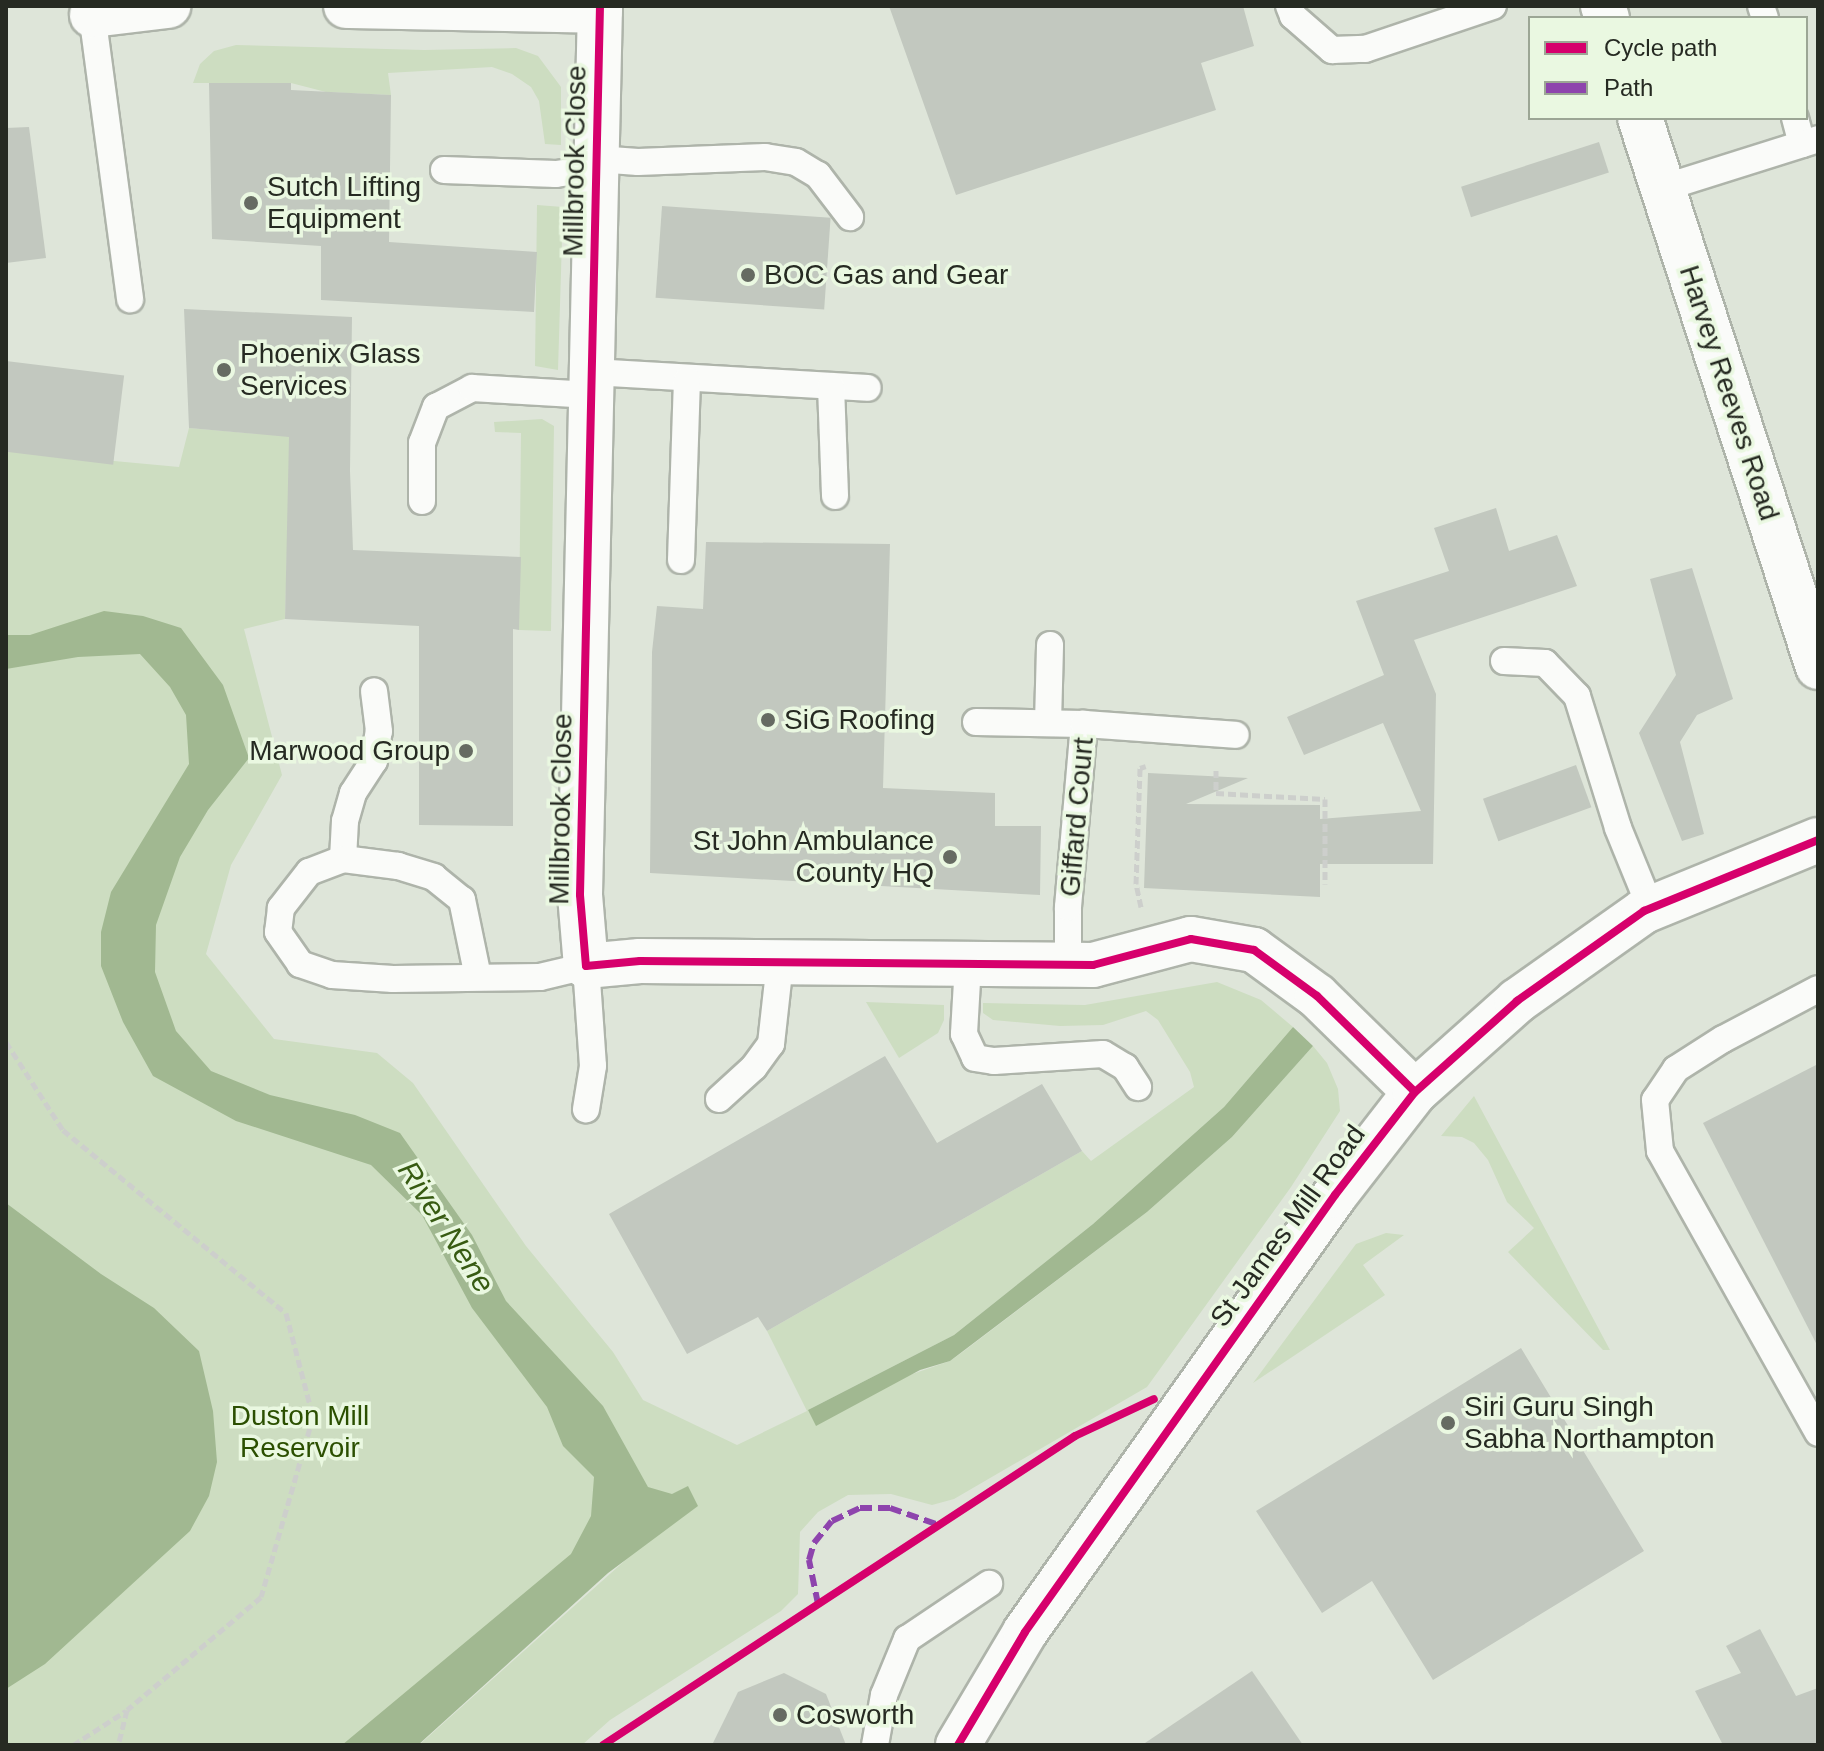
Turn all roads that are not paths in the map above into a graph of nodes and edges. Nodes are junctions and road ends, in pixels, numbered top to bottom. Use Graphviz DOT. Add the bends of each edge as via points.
graph roads {
  1 [pos="168,6"];
  2 [pos="346,6"];
  3 [pos="402,6"];
  4 [pos="1289,6"];
  5 [pos="1493,6"];
  6 [pos="600,9"];
  7 [pos="91,10"];
  8 [pos="1641,120"];
  9 [pos="1796,120"];
  10 [pos="1810,141"];
  11 [pos="597,164"];
  12 [pos="444,170"];
  13 [pos="1663,188"];
  14 [pos="850,217"];
  15 [pos="130,299"];
  16 [pos="687,380"];
  17 [pos="592,383"];
  18 [pos="831,386"];
  19 [pos="868,388"];
  20 [pos="835,496"];
  21 [pos="422,501"];
  22 [pos="681,560"];
  23 [pos="1050,645"];
  24 [pos="1504,661"];
  25 [pos="1818,667"];
  26 [pos="374,691"];
  27 [pos="976,722"];
  28 [pos="1048,723"];
  29 [pos="1084,724"];
  30 [pos="1236,735"];
  31 [pos="1818,840"];
  32 [pos="343,859"];
  33 [pos="1651,909"];
  34 [pos="780,962"];
  35 [pos="968,964"];
  36 [pos="1068,965"];
  37 [pos="586,966"];
  38 [pos="478,977"];
  39 [pos="1818,989"];
  40 [pos="1138,1087"];
  41 [pos="1415,1092"];
  42 [pos="719,1099"];
  43 [pos="586,1109"];
  44 [pos="1818,1433"];
  45 [pos="989,1584"];
  46 [pos="875,1745"];
  47 [pos="958,1745"];
  1 -- 7 [label="street"];
  2 -- 3 [label="street, Millbrook Close"];
  3 -- 6 [label="street, Millbrook Close"];
  4 -- 5 [label="lane" via="1293,16 1332,50 1365,49"];
  6 -- 11 [label="street, Millbrook Close"];
  7 -- 15 [label="lane"];
  8 -- 13 [label="street, Harvey Reeves Road"];
  9 -- 10 [label="lane"];
  10 -- 13 [label="lane"];
  11 -- 12 [label="lane" via="556,174"];
  11 -- 14 [label="lane" via="765,157 796,162 818,175"];
  11 -- 17 [label="street, Millbrook Close"];
  13 -- 25 [label="street, Harvey Reeves Road"];
  16 -- 17 [label="lane"];
  16 -- 18 [label="lane"];
  16 -- 22 [label="lane"];
  17 -- 21 [label="lane" via="472,388 436,407 422,443"];
  17 -- 37 [label="street, Millbrook Close" via="580,895"];
  18 -- 19 [label="lane"];
  18 -- 20 [label="lane"];
  23 -- 28 [label="lane"];
  24 -- 33 [label="lane" via="1545,663 1577,696 1618,828"];
  26 -- 32 [label="lane" via="379,731 374,761 353,793"];
  27 -- 28 [label="lane"];
  28 -- 29 [label="lane"];
  29 -- 30 [label="lane, Giffard Court"];
  29 -- 36 [label="lane, Giffard Court"];
  31 -- 33 [label="street, St James Mill Road"];
  32 -- 38 [label="lane" via="434,877 462,900"];
  32 -- 38 [label="lane" via="309,872 281,908 278,932 300,964 332,975"];
  33 -- 41 [label="street, St James Mill Road" via="1517,1001"];
  34 -- 35 [label="street"];
  34 -- 37 [label="street"];
  34 -- 42 [label="lane" via="771,1044"];
  35 -- 36 [label="street"];
  35 -- 40 [label="lane" via="964,1034 975,1058 1103,1054 1125,1067"];
  36 -- 41 [label="street" via="1093,965 1191,939 1254,950 1317,996"];
  37 -- 38 [label="lane" via="540,977"];
  37 -- 43 [label="lane" via="593,1066"];
  39 -- 44 [label="lane" via="1676,1069 1655,1100 1660,1151"];
  41 -- 47 [label="street, St James Mill Road" via="1335,1195 1025,1632"];
  45 -- 46 [label="lane" via="907,1639 884,1695"];
}
